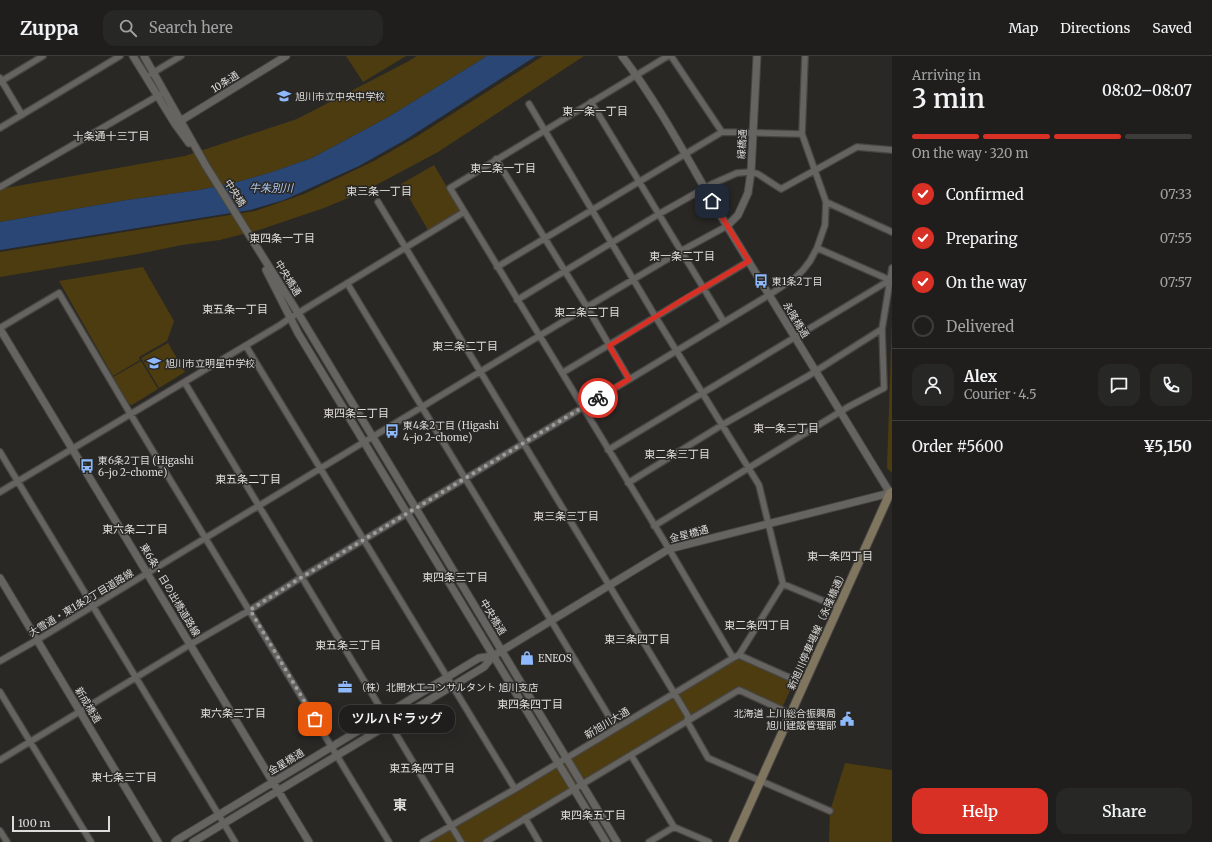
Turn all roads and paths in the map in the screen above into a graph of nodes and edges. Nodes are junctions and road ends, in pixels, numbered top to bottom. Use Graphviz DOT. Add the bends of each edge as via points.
graph roads {
  1 [pos="43,56"];
  2 [pos="120,56"];
  3 [pos="133,56"];
  4 [pos="144,56"];
  5 [pos="181,56"];
  6 [pos="286,56"];
  7 [pos="622,56"];
  8 [pos="668,56"];
  9 [pos="671,56"];
  10 [pos="756,56"];
  11 [pos="805,56"];
  12 [pos="153,73"];
  13 [pos="637,75"];
  14 [pos="146,77"];
  15 [pos="1,80"];
  16 [pos="165,91"];
  17 [pos="157,96"];
  18 [pos="591,102"];
  19 [pos="529,104"];
  20 [pos="22,115"];
  21 [pos="178,122"];
  22 [pos="0,128"];
  23 [pos="544,130"];
  24 [pos="722,132"];
  25 [pos="753,133"];
  26 [pos="802,134"];
  27 [pos="892,150"];
  28 [pos="685,154"];
  29 [pos="496,159"];
  30 [pos="814,170"];
  31 [pos="751,172"];
  32 [pos="639,182"];
  33 [pos="0,187"];
  34 [pos="705,188"];
  35 [pos="378,202"];
  36 [pos="826,202"];
  37 [pos="592,210"];
  38 [pos="464,212"];
  39 [pos="659,214"];
  40 [pos="727,226"];
  41 [pos="246,230"];
  42 [pos="892,232"];
  43 [pos="545,239"];
  44 [pos="611,243"];
  45 [pos="406,248"];
  46 [pos="817,248"];
  47 [pos="681,251"];
  48 [pos="749,261"];
  49 [pos="497,268"];
  50 [pos="892,268"];
  51 [pos="564,271"];
  52 [pos="634,279"];
  53 [pos="890,280"];
  54 [pos="347,284"];
  55 [pos="703,288"];
  56 [pos="770,295"];
  57 [pos="517,300"];
  58 [pos="587,307"];
  59 [pos="298,313"];
  60 [pos="655,316"];
  61 [pos="290,318"];
  62 [pos="724,322"];
  63 [pos="0,329"];
  64 [pos="882,329"];
  65 [pos="539,336"];
  66 [pos="795,338"];
  67 [pos="246,346"];
  68 [pos="609,346"];
  69 [pos="677,351"];
  70 [pos="815,371"];
  71 [pos="480,372"];
  72 [pos="562,373"];
  73 [pos="629,379"];
  74 [pos="185,383"];
  75 [pos="702,392"];
  76 [pos="422,407"];
  77 [pos="582,408"];
  78 [pos="841,413"];
  79 [pos="131,415"];
  80 [pos="722,425"];
  81 [pos="373,437"];
  82 [pos="364,442"];
  83 [pos="523,443"];
  84 [pos="73,450"];
  85 [pos="608,450"];
  86 [pos="0,452"];
  87 [pos="749,468"];
  88 [pos="321,469"];
  89 [pos="465,479"];
  90 [pos="18,482"];
  91 [pos="628,483"];
  92 [pos="0,492"];
  93 [pos="891,492"];
  94 [pos="259,506"];
  95 [pos="416,509"];
  96 [pos="407,514"];
  97 [pos="768,523"];
  98 [pos="654,526"];
  99 [pos="205,538"];
  100 [pos="364,540"];
  101 [pos="669,549"];
  102 [pos="148,573"];
  103 [pos="302,577"];
  104 [pos="0,578"];
  105 [pos="783,584"];
  106 [pos="609,586"];
  107 [pos="92,606"];
  108 [pos="838,607"];
  109 [pos="250,610"];
  110 [pos="552,621"];
  111 [pos="37,640"];
  112 [pos="191,644"];
  113 [pos="502,651"];
  114 [pos="739,655"];
  115 [pos="493,656"];
  116 [pos="733,658"];
  117 [pos="0,661"];
  118 [pos="447,677"];
  119 [pos="136,678"];
  120 [pos="804,684"];
  121 [pos="453,686"];
  122 [pos="0,692"];
  123 [pos="674,693"];
  124 [pos="80,711"];
  125 [pos="791,714"];
  126 [pos="384,715"];
  127 [pos="687,721"];
  128 [pos="390,724"];
  129 [pos="616,728"];
  130 [pos="30,742"];
  131 [pos="332,747"];
  132 [pos="631,755"];
  133 [pos="337,756"];
  134 [pos="566,758"];
  135 [pos="0,760"];
  136 [pos="558,763"];
  137 [pos="761,781"];
  138 [pos="273,782"];
  139 [pos="582,784"];
  140 [pos="515,789"];
  141 [pos="574,789"];
  142 [pos="278,791"];
  143 [pos="830,811"];
  144 [pos="219,814"];
  145 [pos="525,818"];
  146 [pos="224,823"];
  147 [pos="451,825"];
  148 [pos="674,827"];
  149 [pos="0,831"];
  150 [pos="7,842"];
  151 [pos="91,842"];
  152 [pos="158,842"];
  153 [pos="175,842"];
  154 [pos="193,842"];
  155 [pos="235,842"];
  156 [pos="309,842"];
  157 [pos="389,842"];
  158 [pos="423,842"];
  159 [pos="461,842"];
  160 [pos="486,842"];
  161 [pos="540,842"];
  162 [pos="606,842"];
  163 [pos="617,842"];
  164 [pos="649,842"];
  165 [pos="709,842"];
  166 [pos="733,842"];
  1 -- 15 [label="street"];
  2 -- 20 [label="street"];
  3 -- 14 [label="street"];
  4 -- 12 [label="street"];
  5 -- 12 [label="street"];
  6 -- 21 [label="street, 10条通"];
  7 -- 13 [label="street, 永隆橋通"];
  8 -- 13 [label="street"];
  9 -- 24 [label="street"];
  10 -- 25 [label="street, 緑橋通"];
  11 -- 26 [label="street"];
  12 -- 14 [label="street"];
  12 -- 16 [label="street"];
  13 -- 18 [label="street"];
  13 -- 28 [label="street, 永隆橋通"];
  14 -- 17 [label="street"];
  15 -- 20 [label="street"];
  16 -- 17 [label="street"];
  16 -- 21 [label="street"];
  17 -- 21 [label="street"];
  17 -- 33 [label="street"];
  18 -- 23 [label="street"];
  18 -- 32 [label="street"];
  19 -- 23 [label="street"];
  20 -- 22 [label="street"];
  21 -- 41 [label="street, 中央橋"];
  23 -- 29 [label="street"];
  23 -- 37 [label="street"];
  24 -- 25 [label="street"];
  24 -- 28 [label="street"];
  25 -- 26 [label="street"];
  25 -- 31 [label="street, 緑橋通"];
  26 -- 30 [label="street"];
  27 -- 30 [label="street" via="857,147"];
  28 -- 32 [label="street"];
  28 -- 34 [label="street, 永隆橋通"];
  29 -- 38 [label="street" via="450,188"];
  29 -- 43 [label="street"];
  30 -- 31 [label="street" via="780,189"];
  30 -- 36 [label="street"];
  31 -- 34 [label="street" via="737,173"];
  31 -- 40 [label="street, 緑橋通" via="748,193 743,205 738,215"];
  32 -- 37 [label="street"];
  32 -- 39 [label="street"];
  34 -- 39 [label="street"];
  34 -- 40 [label="street, 永隆橋通"];
  35 -- 45 [label="street"];
  36 -- 42 [label="street"];
  36 -- 46 [label="street" via="825,225"];
  37 -- 43 [label="street"];
  37 -- 44 [label="street"];
  38 -- 45 [label="street"];
  38 -- 49 [label="street"];
  39 -- 44 [label="street"];
  39 -- 47 [label="street"];
  40 -- 47 [label="street, 大雪通・東1条2丁目道路線"];
  40 -- 48 [label="street, 永隆橋通"];
  41 -- 59 [label="street, 中央橋通"];
  41 -- 61 [label="street, 中央橋通"];
  43 -- 49 [label="street"];
  43 -- 51 [label="street"];
  44 -- 51 [label="street"];
  44 -- 52 [label="street"];
  45 -- 54 [label="street"];
  45 -- 71 [label="street"];
  46 -- 53 [label="street"];
  46 -- 56 [label="street" via="803,270"];
  47 -- 52 [label="street, 大雪通・東1条2丁目道路線"];
  47 -- 55 [label="street"];
  48 -- 55 [label="street"];
  48 -- 56 [label="street, 永隆橋通"];
  49 -- 57 [label="street"];
  50 -- 53 [label="street"];
  51 -- 57 [label="street"];
  51 -- 58 [label="street"];
  52 -- 58 [label="street, 大雪通・東1条2丁目道路線"];
  52 -- 60 [label="street"];
  53 -- 64 [label="street"];
  53 -- 66 [label="street"];
  54 -- 59 [label="street"];
  54 -- 76 [label="street"];
  55 -- 60 [label="street"];
  55 -- 62 [label="street"];
  56 -- 62 [label="street"];
  56 -- 66 [label="street, 永隆橋通"];
  57 -- 65 [label="street"];
  58 -- 65 [label="street, 大雪通・東1条2丁目道路線"];
  58 -- 68 [label="street"];
  59 -- 61 [label="street"];
  59 -- 81 [label="street, 中央橋通"];
  60 -- 68 [label="street"];
  60 -- 69 [label="street"];
  61 -- 67 [label="street"];
  61 -- 82 [label="street, 中央橋通"];
  62 -- 69 [label="street"];
  63 -- 79 [label="street" via="59,293"];
  63 -- 84 [label="street, 東6条・日の出橋道路線"];
  64 -- 70 [label="street"];
  64 -- 78 [label="street" via="884,388"];
  65 -- 71 [label="street, 大雪通・東1条2丁目道路線"];
  65 -- 72 [label="street"];
  66 -- 70 [label="street, 永隆橋通"];
  66 -- 75 [label="street"];
  67 -- 74 [label="street"];
  67 -- 88 [label="street"];
  68 -- 72 [label="street"];
  68 -- 73 [label="street"];
  69 -- 73 [label="street"];
  69 -- 75 [label="street"];
  70 -- 78 [label="street, 永隆橋通"];
  70 -- 80 [label="street"];
  71 -- 76 [label="street, 大雪通・東1条2丁目道路線"];
  71 -- 83 [label="street"];
  72 -- 77 [label="street"];
  73 -- 77 [label="street"];
  74 -- 79 [label="street"];
  74 -- 94 [label="street"];
  75 -- 80 [label="street"];
  75 -- 85 [label="street"];
  76 -- 81 [label="street, 大雪通・東1条2丁目道路線"];
  76 -- 89 [label="street"];
  77 -- 83 [label="street"];
  77 -- 85 [label="street"];
  78 -- 87 [label="street"];
  78 -- 93 [label="street, 永隆橋通"];
  79 -- 84 [label="street"];
  79 -- 99 [label="street"];
  80 -- 87 [label="street"];
  80 -- 91 [label="street"];
  81 -- 82 [label="street, 大雪通・東1条2丁目道路線"];
  81 -- 95 [label="street, 中央橋通"];
  82 -- 88 [label="street, 大雪通・東1条2丁目道路線"];
  82 -- 96 [label="street, 中央橋通"];
  83 -- 89 [label="street"];
  83 -- 106 [label="street"];
  84 -- 90 [label="street"];
  84 -- 102 [label="street, 東6条・日の出橋道路線"];
  85 -- 91 [label="street"];
  86 -- 90 [label="street"];
  87 -- 97 [label="street" via="759,485"];
  87 -- 98 [label="street"];
  88 -- 94 [label="street, 大雪通・東1条2丁目道路線"];
  88 -- 100 [label="street"];
  89 -- 95 [label="street"];
  89 -- 110 [label="street"];
  90 -- 92 [label="street"];
  90 -- 107 [label="street"];
  91 -- 98 [label="street"];
  93 -- 97 [label="street, 金星橋通"];
  93 -- 108 [label="main road, 新旭川停車場線（永隆橋通）"];
  94 -- 99 [label="street, 大雪通・東1条2丁目道路線"];
  94 -- 103 [label="street"];
  95 -- 96 [label="street"];
  95 -- 113 [label="street, 中央橋通"];
  96 -- 100 [label="street"];
  96 -- 115 [label="street, 中央橋通"];
  97 -- 101 [label="street, 金星橋通"];
  97 -- 105 [label="street"];
  98 -- 101 [label="street"];
  99 -- 102 [label="street, 大雪通・東1条2丁目道路線"];
  99 -- 109 [label="street"];
  100 -- 103 [label="street"];
  100 -- 118 [label="street"];
  101 -- 106 [label="street, 金星橋通"];
  101 -- 116 [label="street"];
  102 -- 107 [label="street, 大雪通・東1条2丁目道路線"];
  102 -- 112 [label="street, 東6条・日の出橋道路線"];
  103 -- 109 [label="street"];
  103 -- 126 [label="street"];
  104 -- 111 [label="street, 新成橋通"];
  105 -- 108 [label="street"];
  105 -- 114 [label="street"];
  106 -- 110 [label="street, 金星橋通"];
  106 -- 123 [label="street"];
  107 -- 111 [label="street, 大雪通・東1条2丁目道路線"];
  107 -- 119 [label="street"];
  108 -- 120 [label="main road, 新旭川停車場線（永隆橋通）"];
  109 -- 112 [label="street"];
  109 -- 131 [label="street"];
  110 -- 113 [label="street, 金星橋通"];
  110 -- 129 [label="street"];
  111 -- 117 [label="street, 大雪通・東1条2丁目道路線"];
  111 -- 124 [label="street, 新成橋通"];
  112 -- 119 [label="street"];
  112 -- 138 [label="street, 東6条・日の出橋道路線"];
  113 -- 115 [label="street, 金星橋通"];
  113 -- 134 [label="street, 中央橋通"];
  114 -- 116 [label="street, 新旭川大通"];
  114 -- 120 [label="street"];
  115 -- 118 [label="street, 金星橋通" via="479,658"];
  115 -- 121 [label="street, 金星橋通" via="484,667"];
  115 -- 136 [label="street, 中央橋通"];
  116 -- 123 [label="street, 新旭川大通"];
  118 -- 121 [label="street"];
  118 -- 126 [label="street, 金星橋通"];
  119 -- 124 [label="street"];
  119 -- 144 [label="street"];
  120 -- 125 [label="main road, 新旭川停車場線（永隆橋通）"];
  121 -- 128 [label="street, 金星橋通"];
  121 -- 140 [label="street"];
  122 -- 130 [label="street"];
  123 -- 127 [label="street" via="688,716"];
  123 -- 129 [label="street, 新旭川大通"];
  124 -- 130 [label="street"];
  124 -- 152 [label="street, 新成橋通"];
  125 -- 127 [label="street" via="739,690"];
  125 -- 137 [label="main road, 新旭川停車場線（永隆橋通）"];
  126 -- 128 [label="street"];
  126 -- 131 [label="street, 金星橋通"];
  127 -- 132 [label="street"];
  127 -- 137 [label="street" via="708,758"];
  128 -- 133 [label="street, 金星橋通"];
  128 -- 147 [label="street"];
  129 -- 134 [label="street, 新旭川大通"];
  130 -- 135 [label="street"];
  130 -- 151 [label="street"];
  131 -- 133 [label="street"];
  131 -- 138 [label="street, 金星橋通"];
  132 -- 139 [label="street"];
  132 -- 148 [label="street"];
  133 -- 142 [label="street, 金星橋通"];
  133 -- 157 [label="street"];
  134 -- 136 [label="street, 新旭川大通"];
  134 -- 139 [label="street, 中央橋通"];
  136 -- 140 [label="street, 新旭川大通"];
  136 -- 141 [label="street, 中央橋通"];
  137 -- 143 [label="street"];
  137 -- 166 [label="main road, 新旭川停車場線（永隆橋通）"];
  138 -- 142 [label="street, 東6条・日の出橋道路線"];
  138 -- 144 [label="street, 金星橋通"];
  139 -- 141 [label="street"];
  139 -- 163 [label="street, 中央橋通"];
  140 -- 147 [label="street, 新旭川大通"];
  141 -- 145 [label="street"];
  141 -- 162 [label="street, 中央橋通"];
  142 -- 146 [label="street, 金星橋通"];
  142 -- 156 [label="street, 東6条・日の出橋道路線"];
  144 -- 146 [label="street"];
  144 -- 153 [label="street, 金星橋通"];
  145 -- 160 [label="street"];
  145 -- 161 [label="street"];
  146 -- 154 [label="street, 金星橋通"];
  146 -- 155 [label="street"];
  147 -- 158 [label="street, 新旭川大通"];
  147 -- 159 [label="street"];
  148 -- 164 [label="street"];
  148 -- 165 [label="street"];
  149 -- 150 [label="street"];
}
